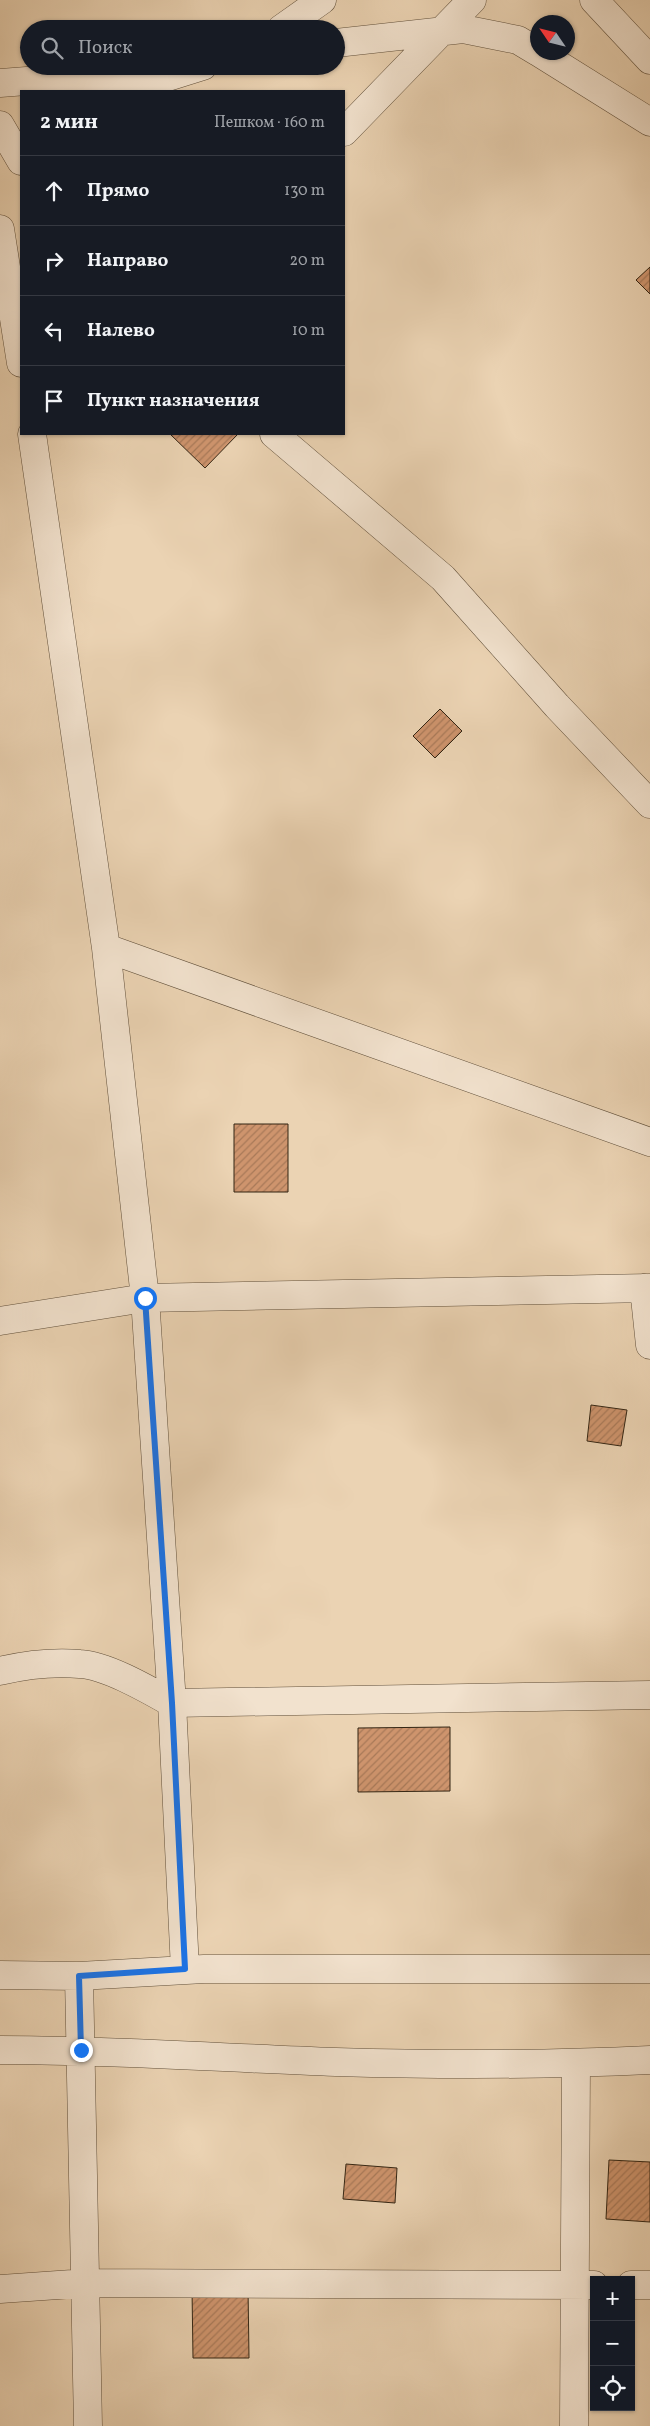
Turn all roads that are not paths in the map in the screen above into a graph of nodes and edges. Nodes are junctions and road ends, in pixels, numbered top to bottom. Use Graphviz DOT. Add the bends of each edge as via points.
graph roads {
  1 [pos="322,0"];
  2 [pos="472,0"];
  3 [pos="594,0"];
  4 [pos="294,20"];
  5 [pos="442,31"];
  6 [pos="345,42"];
  7 [pos="530,47"];
  8 [pos="551,60"];
  9 [pos="650,60"];
  10 [pos="174,75"];
  11 [pos="0,83"];
  12 [pos="650,122"];
  13 [pos="0,125"];
  14 [pos="345,131"];
  15 [pos="20,159"];
  16 [pos="0,229"];
  17 [pos="20,357"];
  18 [pos="32,435"];
  19 [pos="275,435"];
  20 [pos="650,804"];
  21 [pos="106,948"];
  22 [pos="650,1142"];
  23 [pos="647,1288"];
  24 [pos="145,1298"];
  25 [pos="0,1321"];
  26 [pos="650,1345"];
  27 [pos="0,1671"];
  28 [pos="650,1695"];
  29 [pos="172,1703"];
  30 [pos="185,1969"];
  31 [pos="650,1969"];
  32 [pos="0,1975"];
  33 [pos="79,1976"];
  34 [pos="0,2050"];
  35 [pos="81,2050"];
  36 [pos="650,2060"];
  37 [pos="576,2063"];
  38 [pos="87,2283"];
  39 [pos="585,2285"];
  40 [pos="635,2285"];
  41 [pos="650,2285"];
  42 [pos="0,2288"];
  43 [pos="88,2426"];
  44 [pos="574,2426"];
  1 -- 4 [label="street"];
  2 -- 5 [label="street"];
  3 -- 9 [label="street"];
  5 -- 6 [label="street"];
  5 -- 7 [label="street" via="462,29 518,40"];
  5 -- 14 [label="street"];
  8 -- 12 [label="street"];
  10 -- 11 [label="street" via="152,82 65,78"];
  13 -- 15 [label="street"];
  16 -- 17 [label="street"];
  18 -- 21 [label="street"];
  19 -- 20 [label="street" via="443,578"];
  21 -- 22 [label="street"];
  21 -- 24 [label="street"];
  23 -- 24 [label="street"];
  23 -- 26 [label="street"];
  24 -- 25 [label="street"];
  24 -- 29 [label="street"];
  27 -- 29 [label="street" via="14,1667 82,1664 126,1678"];
  28 -- 29 [label="street"];
  29 -- 30 [label="street"];
  30 -- 31 [label="street"];
  30 -- 33 [label="street"];
  32 -- 33 [label="street"];
  33 -- 35 [label="street"];
  34 -- 35 [label="street"];
  35 -- 37 [label="street" via="338,2062"];
  35 -- 38 [label="street"];
  36 -- 37 [label="street"];
  37 -- 39 [label="street"];
  38 -- 39 [label="street"];
  38 -- 42 [label="street"];
  38 -- 43 [label="street"];
  39 -- 44 [label="street"];
  40 -- 41 [label="street"];
}
